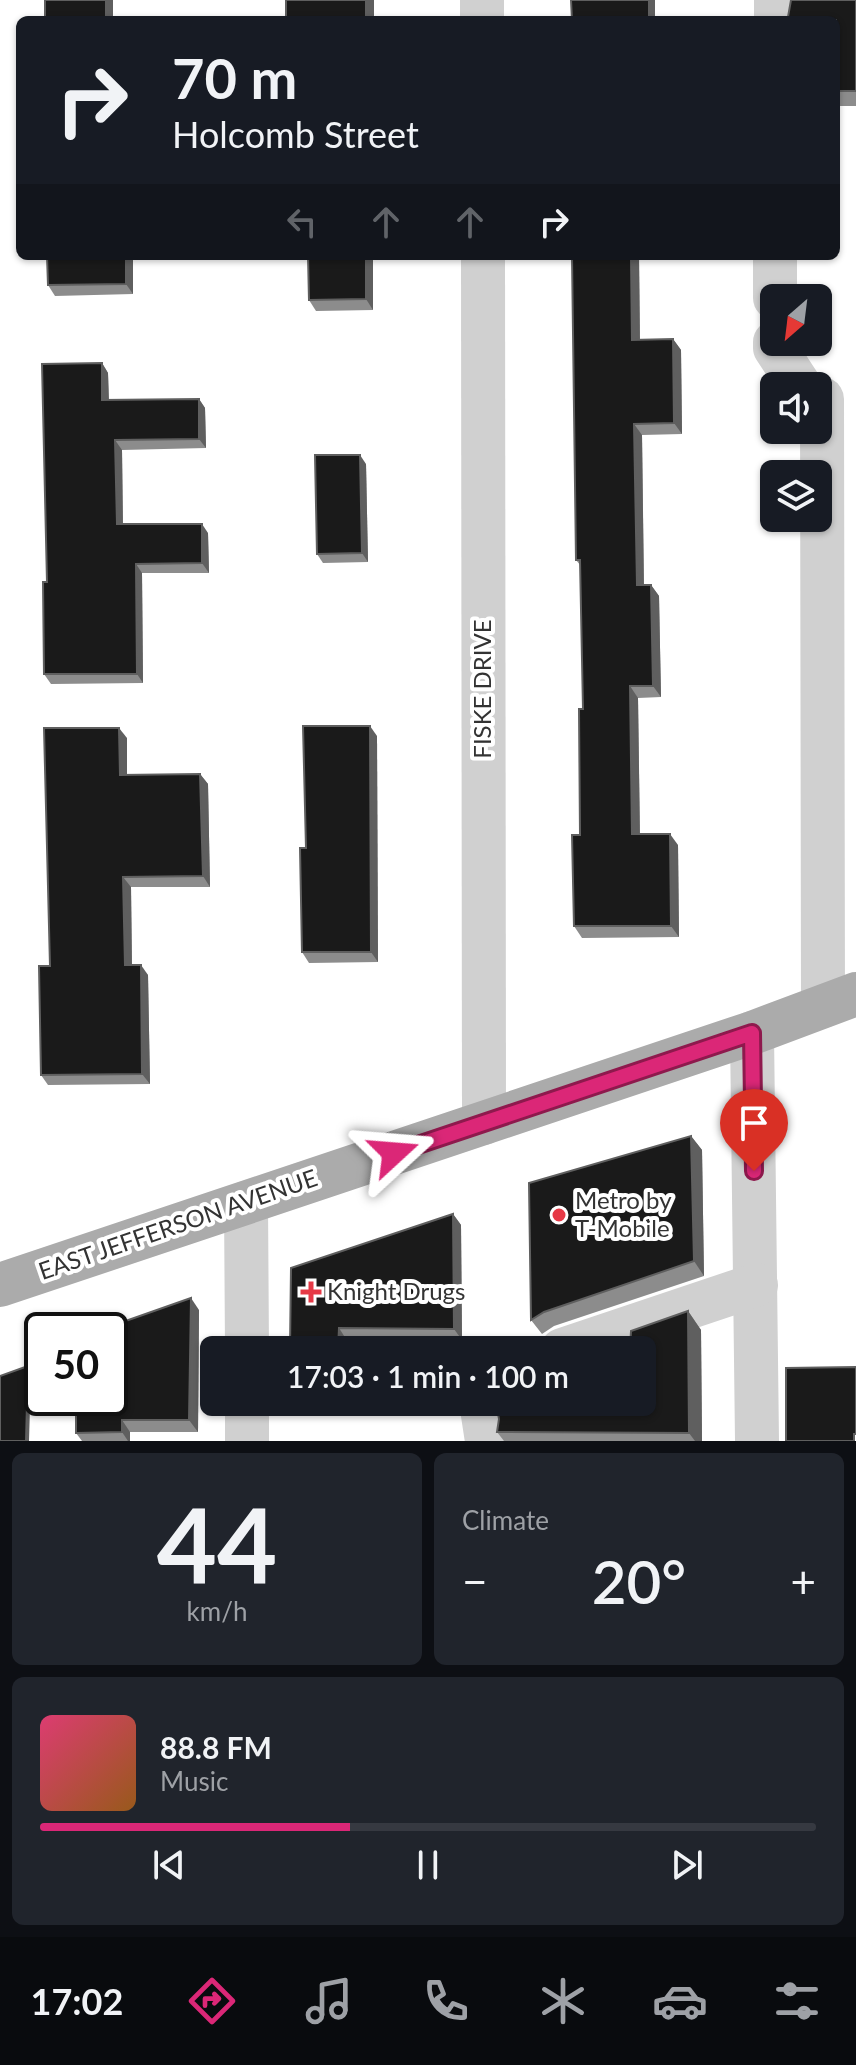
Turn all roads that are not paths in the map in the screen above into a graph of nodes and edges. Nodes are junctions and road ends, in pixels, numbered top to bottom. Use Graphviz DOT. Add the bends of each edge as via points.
graph roads {
  1 [pos="483,260"];
  2 [pos="775,260"];
  3 [pos="775,284"];
  4 [pos="782,356"];
  5 [pos="795,372"];
  6 [pos="815,444"];
  7 [pos="840,1000"];
  8 [pos="752,1033"];
  9 [pos="484,1123"];
  10 [pos="246,1203"];
  11 [pos="0,1285"];
  12 [pos="756,1285"];
  13 [pos="247,1336"];
  14 [pos="604,1336"];
  15 [pos="247,1416"];
  16 [pos="483,1416"];
  17 [pos="247,1441"];
  18 [pos="487,1441"];
  19 [pos="757,1441"];
  1 -- 9 [label="street, FISKE DRIVE"];
  2 -- 3 [label="street"];
  4 -- 5 [label="street"];
  6 -- 7 [label="street"];
  7 -- 8 [label="main road, EAST JEFFERSON AVENUE"];
  8 -- 9 [label="main road, EAST JEFFERSON AVENUE"];
  8 -- 12 [label="street"];
  9 -- 10 [label="main road, EAST JEFFERSON AVENUE"];
  10 -- 11 [label="main road, EAST JEFFERSON AVENUE"];
  10 -- 13 [label="street"];
  12 -- 14 [label="street"];
  12 -- 19 [label="street"];
  15 -- 17 [label="street"];
  16 -- 18 [label="street"];
}
